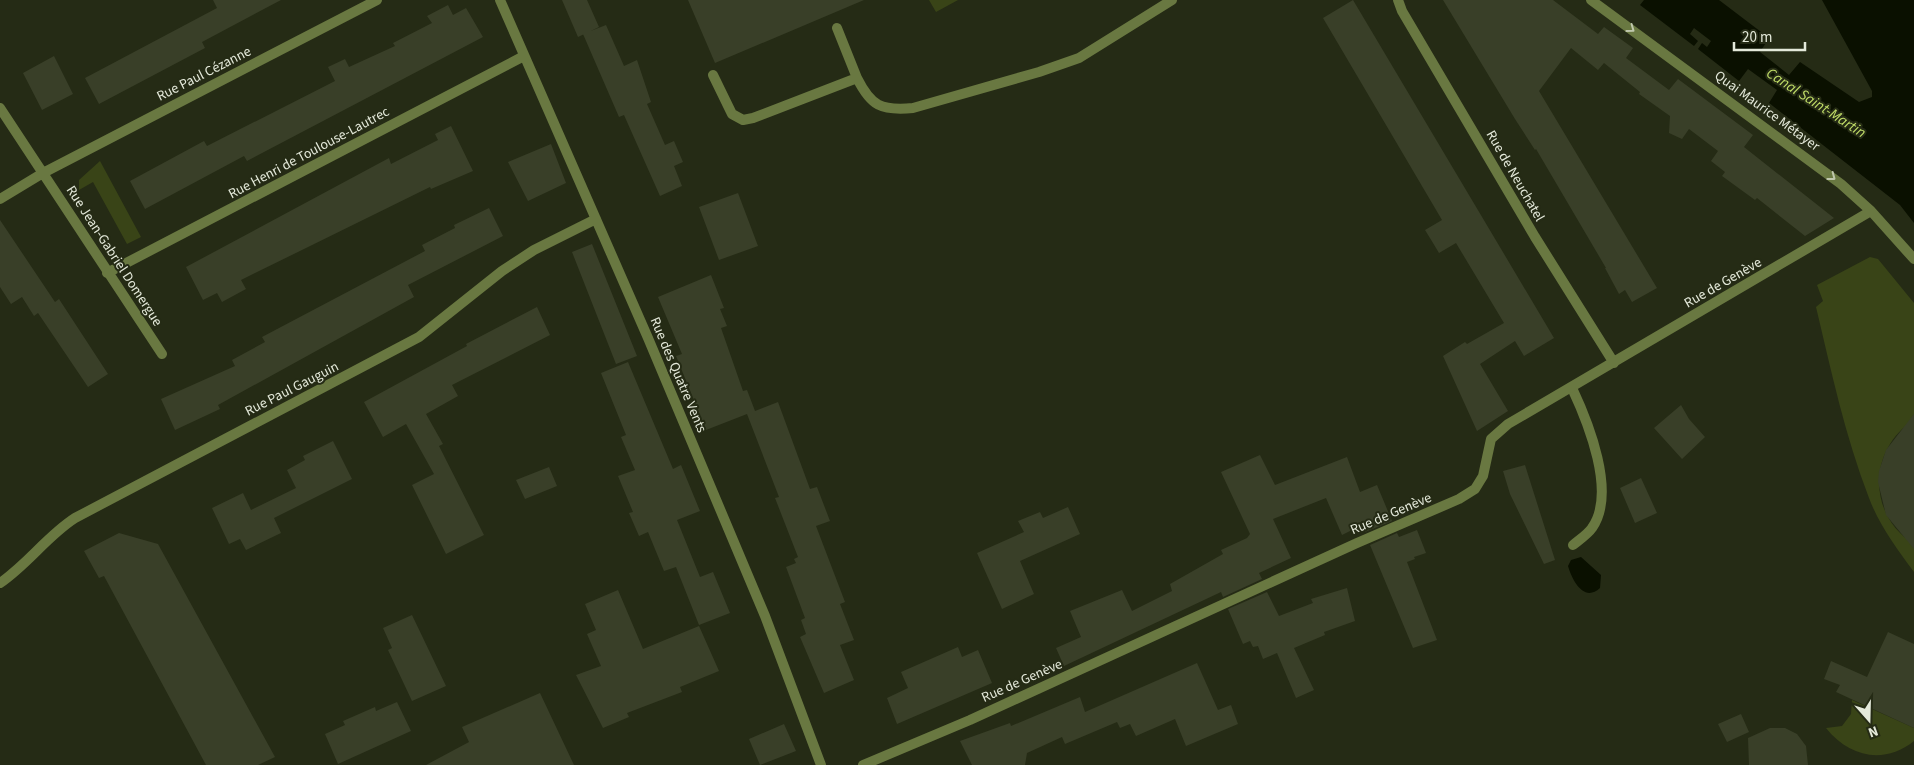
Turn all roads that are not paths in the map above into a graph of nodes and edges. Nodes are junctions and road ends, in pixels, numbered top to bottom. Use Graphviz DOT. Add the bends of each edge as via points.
graph roads {
  1 [pos="376,0"];
  2 [pos="500,0"];
  3 [pos="1172,0"];
  4 [pos="1398,0"];
  5 [pos="1591,0"];
  6 [pos="837,28"];
  7 [pos="524,56"];
  8 [pos="713,76"];
  9 [pos="857,78"];
  10 [pos="0,108"];
  11 [pos="43,173"];
  12 [pos="0,199"];
  13 [pos="1871,211"];
  14 [pos="596,219"];
  15 [pos="1914,259"];
  16 [pos="107,273"];
  17 [pos="162,354"];
  18 [pos="1614,363"];
  19 [pos="1572,388"];
  20 [pos="1572,546"];
  21 [pos="0,583"];
  22 [pos="821,765"];
  23 [pos="863,765"];
  1 -- 11 [label="street, Rue Paul Cézanne"];
  2 -- 7 [label="street, Rue des Quatre Vents"];
  3 -- 9 [label="street" via="1079,58 913,108 894,110 878,106 867,97"];
  4 -- 18 [label="street, Rue de Neuchatel" via="1534,236"];
  5 -- 13 [label="street, Quai Maurice Métayer, one-way" via="1778,136"];
  6 -- 9 [label="street"];
  7 -- 14 [label="street, Rue des Quatre Vents"];
  7 -- 16 [label="street, Rue Henri de Toulouse-Lautrec"];
  8 -- 9 [label="street" via="732,114 743,120"];
  10 -- 11 [label="street, Rue Jean-Gabriel Domergue"];
  11 -- 12 [label="street"];
  11 -- 16 [label="street, Rue Jean-Gabriel Domergue"];
  13 -- 15 [label="street, Quai Maurice Métayer"];
  13 -- 18 [label="street, Rue de Genève"];
  14 -- 21 [label="street, Rue Paul Gauguin" via="518,260 412,341 76,518 58,529 18,571"];
  14 -- 22 [label="street, Rue des Quatre Vents" via="765,616"];
  16 -- 17 [label="street, Rue Jean-Gabriel Domergue"];
  18 -- 19 [label="street, Rue de Genève"];
  19 -- 20 [label="street" via="1592,436 1601,489 1599,513 1592,528"];
  19 -- 23 [label="street, Rue de Genève" via="1508,424 1491,439 1483,476 1476,489 1459,499 979,716"];
}
